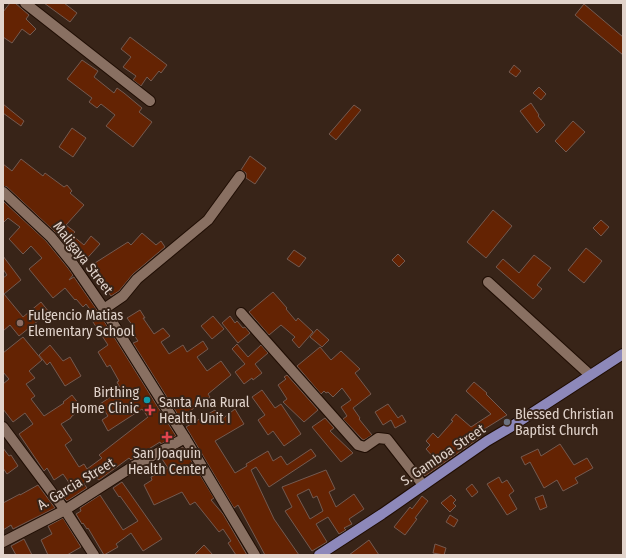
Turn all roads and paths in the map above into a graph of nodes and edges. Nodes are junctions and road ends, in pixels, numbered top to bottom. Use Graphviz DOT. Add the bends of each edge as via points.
graph roads {
  1 [pos="25,3"];
  2 [pos="150,101"];
  3 [pos="240,176"];
  4 [pos="3,192"];
  5 [pos="488,282"];
  6 [pos="104,309"];
  7 [pos="241,314"];
  8 [pos="623,354"];
  9 [pos="590,375"];
  10 [pos="3,427"];
  11 [pos="185,438"];
  12 [pos="423,485"];
  13 [pos="65,510"];
  14 [pos="3,542"];
  15 [pos="94,555"];
  16 [pos="256,555"];
  17 [pos="319,555"];
  1 -- 2 [label="street"];
  3 -- 6 [label="street" via="208,220"];
  4 -- 6 [label="street, Maligaya Street" via="51,237"];
  5 -- 9 [label="street"];
  6 -- 11 [label="street, Maligaya Street"];
  7 -- 12 [label="street" via="358,445 365,447 378,438 387,439"];
  8 -- 9 [label="main road, S. Gamboa Street"];
  9 -- 12 [label="main road, S. Gamboa Street"];
  10 -- 13 [label="street"];
  11 -- 13 [label="street, A. Garcia Street" via="132,467"];
  11 -- 16 [label="street, Maligaya Street"];
  12 -- 17 [label="main road, S. Gamboa Street"];
  13 -- 14 [label="street, A. Garcia Street"];
  13 -- 15 [label="street"];
}
